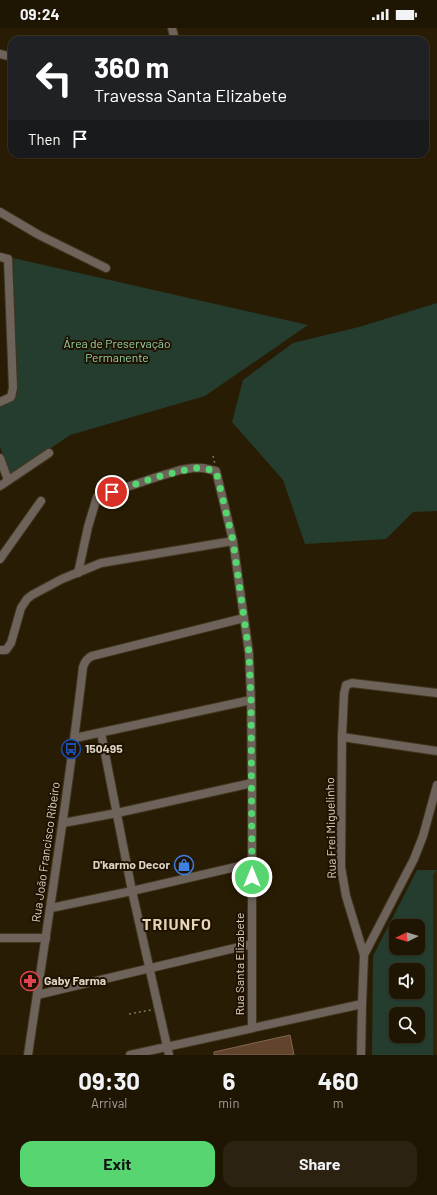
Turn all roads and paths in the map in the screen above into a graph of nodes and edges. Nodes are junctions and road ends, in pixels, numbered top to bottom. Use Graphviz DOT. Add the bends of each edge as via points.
graph roads {
  1 [pos="0,212"];
  2 [pos="0,258"];
  3 [pos="106,268"];
  4 [pos="0,402"];
  5 [pos="49,454"];
  6 [pos="0,458"];
  7 [pos="8,480"];
  8 [pos="0,486"];
  9 [pos="41,501"];
  10 [pos="233,541"];
  11 [pos="0,559"];
  12 [pos="78,573"];
  13 [pos="244,618"];
  14 [pos="0,650"];
  15 [pos="437,693"];
  16 [pos="251,700"];
  17 [pos="101,733"];
  18 [pos="75,738"];
  19 [pos="342,738"];
  20 [pos="437,751"];
  21 [pos="252,783"];
  22 [pos="437,785"];
  23 [pos="434,806"];
  24 [pos="117,813"];
  25 [pos="63,823"];
  26 [pos="253,863"];
  27 [pos="132,891"];
  28 [pos="51,908"];
  29 [pos="0,938"];
  30 [pos="46,938"];
  31 [pos="252,944"];
  32 [pos="364,955"];
  33 [pos="149,968"];
  34 [pos="37,995"];
  35 [pos="362,1004"];
  36 [pos="158,1008"];
  37 [pos="129,1014"];
  38 [pos="252,1027"];
  39 [pos="168,1051"];
  40 [pos="28,1055"];
  41 [pos="130,1055"];
  42 [pos="361,1055"];
  1 -- 3 [label="street" via="39,235"];
  2 -- 4 [label="street" via="8,259 14,388 11,397"];
  5 -- 7 [label="street"];
  6 -- 7 [label="street"];
  7 -- 8 [label="street"];
  9 -- 11 [label="street"];
  10 -- 12 [label="street" via="102,563"];
  10 -- 12 [label="street, Rua Santa Elizabete" via="216,471 203,468 180,470 97,497"];
  10 -- 13 [label="street, Rua Santa Elizabete"];
  12 -- 14 [label="street" via="27,599 21,608 9,647"];
  13 -- 16 [label="street, Rua Santa Elizabete" via="249,653"];
  13 -- 18 [label="street, Rua João Francisco Ribeiro" via="88,658 83,667"];
  15 -- 19 [label="street, Rua Frei Miguelinho" via="352,683 346,685"];
  16 -- 17 [label="street"];
  16 -- 21 [label="street, Rua Santa Elizabete"];
  17 -- 18 [label="street"];
  17 -- 24 [label="street"];
  18 -- 25 [label="street, Rua João Francisco Ribeiro"];
  19 -- 20 [label="street"];
  19 -- 32 [label="street, Rua Frei Miguelinho" via="342,867 346,896"];
  21 -- 24 [label="street"];
  21 -- 26 [label="street, Rua Santa Elizabete"];
  22 -- 23 [label="street"];
  23 -- 32 [label="street" via="414,859"];
  24 -- 25 [label="street"];
  24 -- 27 [label="street"];
  25 -- 28 [label="street, Rua João Francisco Ribeiro"];
  26 -- 27 [label="street"];
  26 -- 31 [label="street, Rua Santa Elizabete"];
  27 -- 28 [label="street"];
  27 -- 33 [label="street"];
  28 -- 30 [label="street, Rua João Francisco Ribeiro"];
  29 -- 30 [label="street"];
  30 -- 34 [label="street, Rua João Francisco Ribeiro"];
  31 -- 33 [label="street"];
  31 -- 38 [label="street, Rua Santa Elizabete"];
  32 -- 35 [label="street, Rua Frei Miguelinho"];
  33 -- 34 [label="street"];
  33 -- 36 [label="street"];
  34 -- 40 [label="street, Rua João Francisco Ribeiro"];
  35 -- 38 [label="street, Rua Santa Elizabete"];
  35 -- 42 [label="street, Rua Frei Miguelinho"];
  36 -- 37 [label="path"];
  36 -- 39 [label="street"];
  38 -- 39 [label="street, Rua Santa Elizabete"];
  39 -- 41 [label="street, Rua Santa Elizabete"];
}
